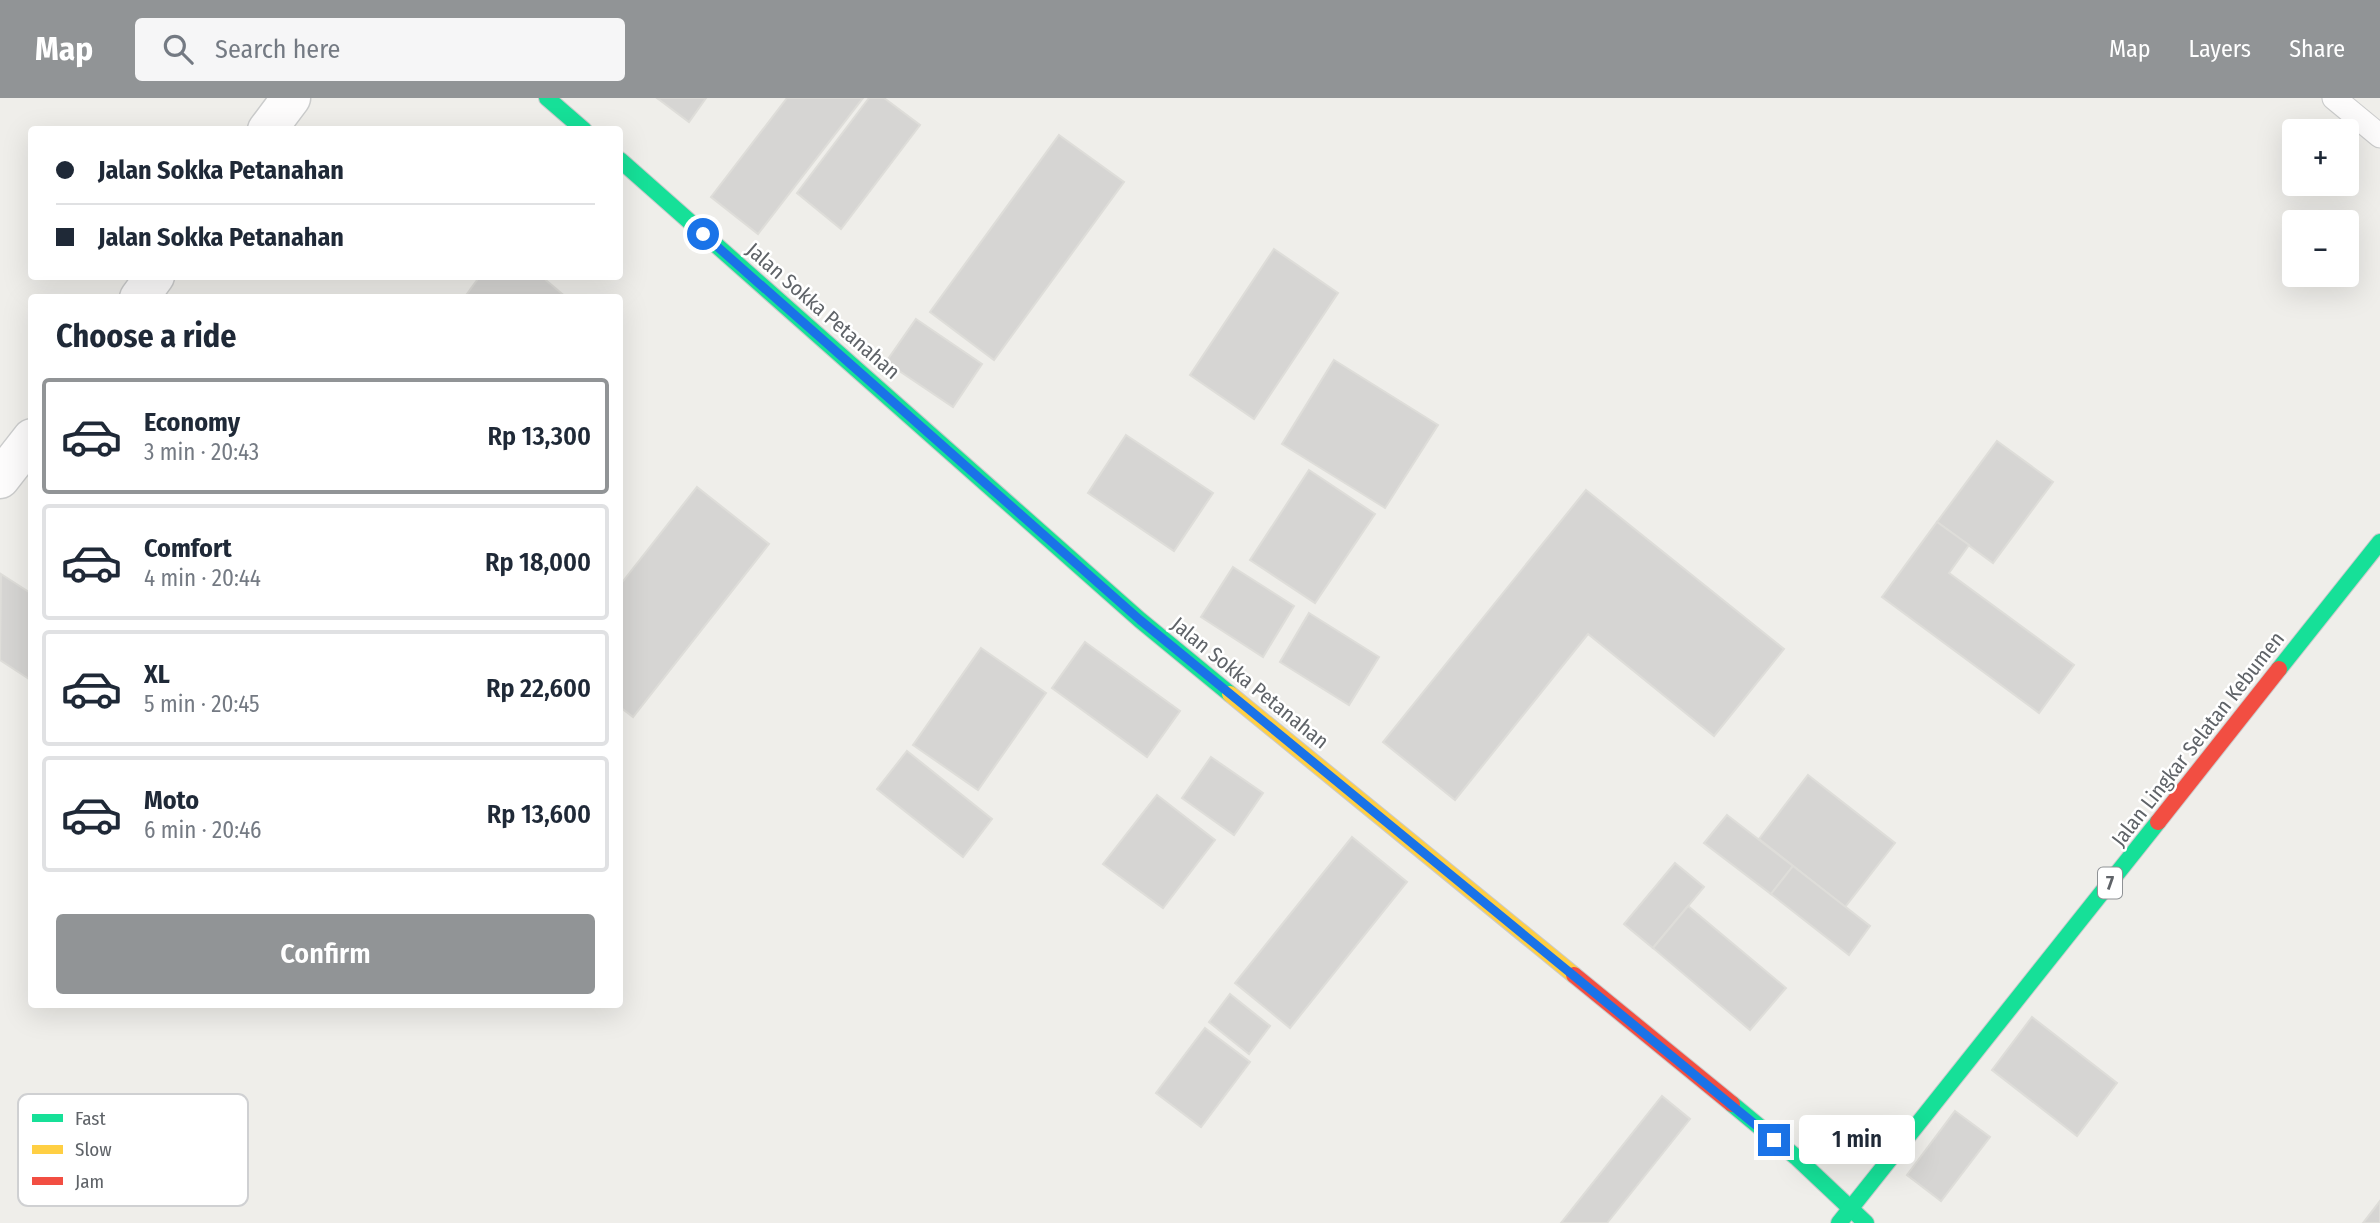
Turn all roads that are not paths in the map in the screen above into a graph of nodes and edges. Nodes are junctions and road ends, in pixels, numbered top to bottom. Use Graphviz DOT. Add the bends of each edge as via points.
graph roads {
  1 [pos="291,98"];
  2 [pos="547,98"];
  3 [pos="2333,98"];
  4 [pos="270,126"];
  5 [pos="579,126"];
  6 [pos="2380,136"];
  7 [pos="623,163"];
  8 [pos="28,443"];
  9 [pos="0,479"];
  10 [pos="2380,542"];
  11 [pos="1850,1209"];
  12 [pos="1839,1223"];
  13 [pos="1866,1223"];
  1 -- 4 [label="street"];
  2 -- 5 [label="main road"];
  3 -- 6 [label="lane"];
  7 -- 11 [label="main road, Jalan Sokka Petanahan" via="1140,620 1796,1157"];
  8 -- 9 [label="street"];
  10 -- 11 [label="main road, Jalan Lingkar Selatan Kebumen / 7"];
  11 -- 12 [label="main road, Jalan Lingkar Selatan Kebumen / 7"];
  11 -- 13 [label="main road, Jalan Sokka Petanahan"];
}
